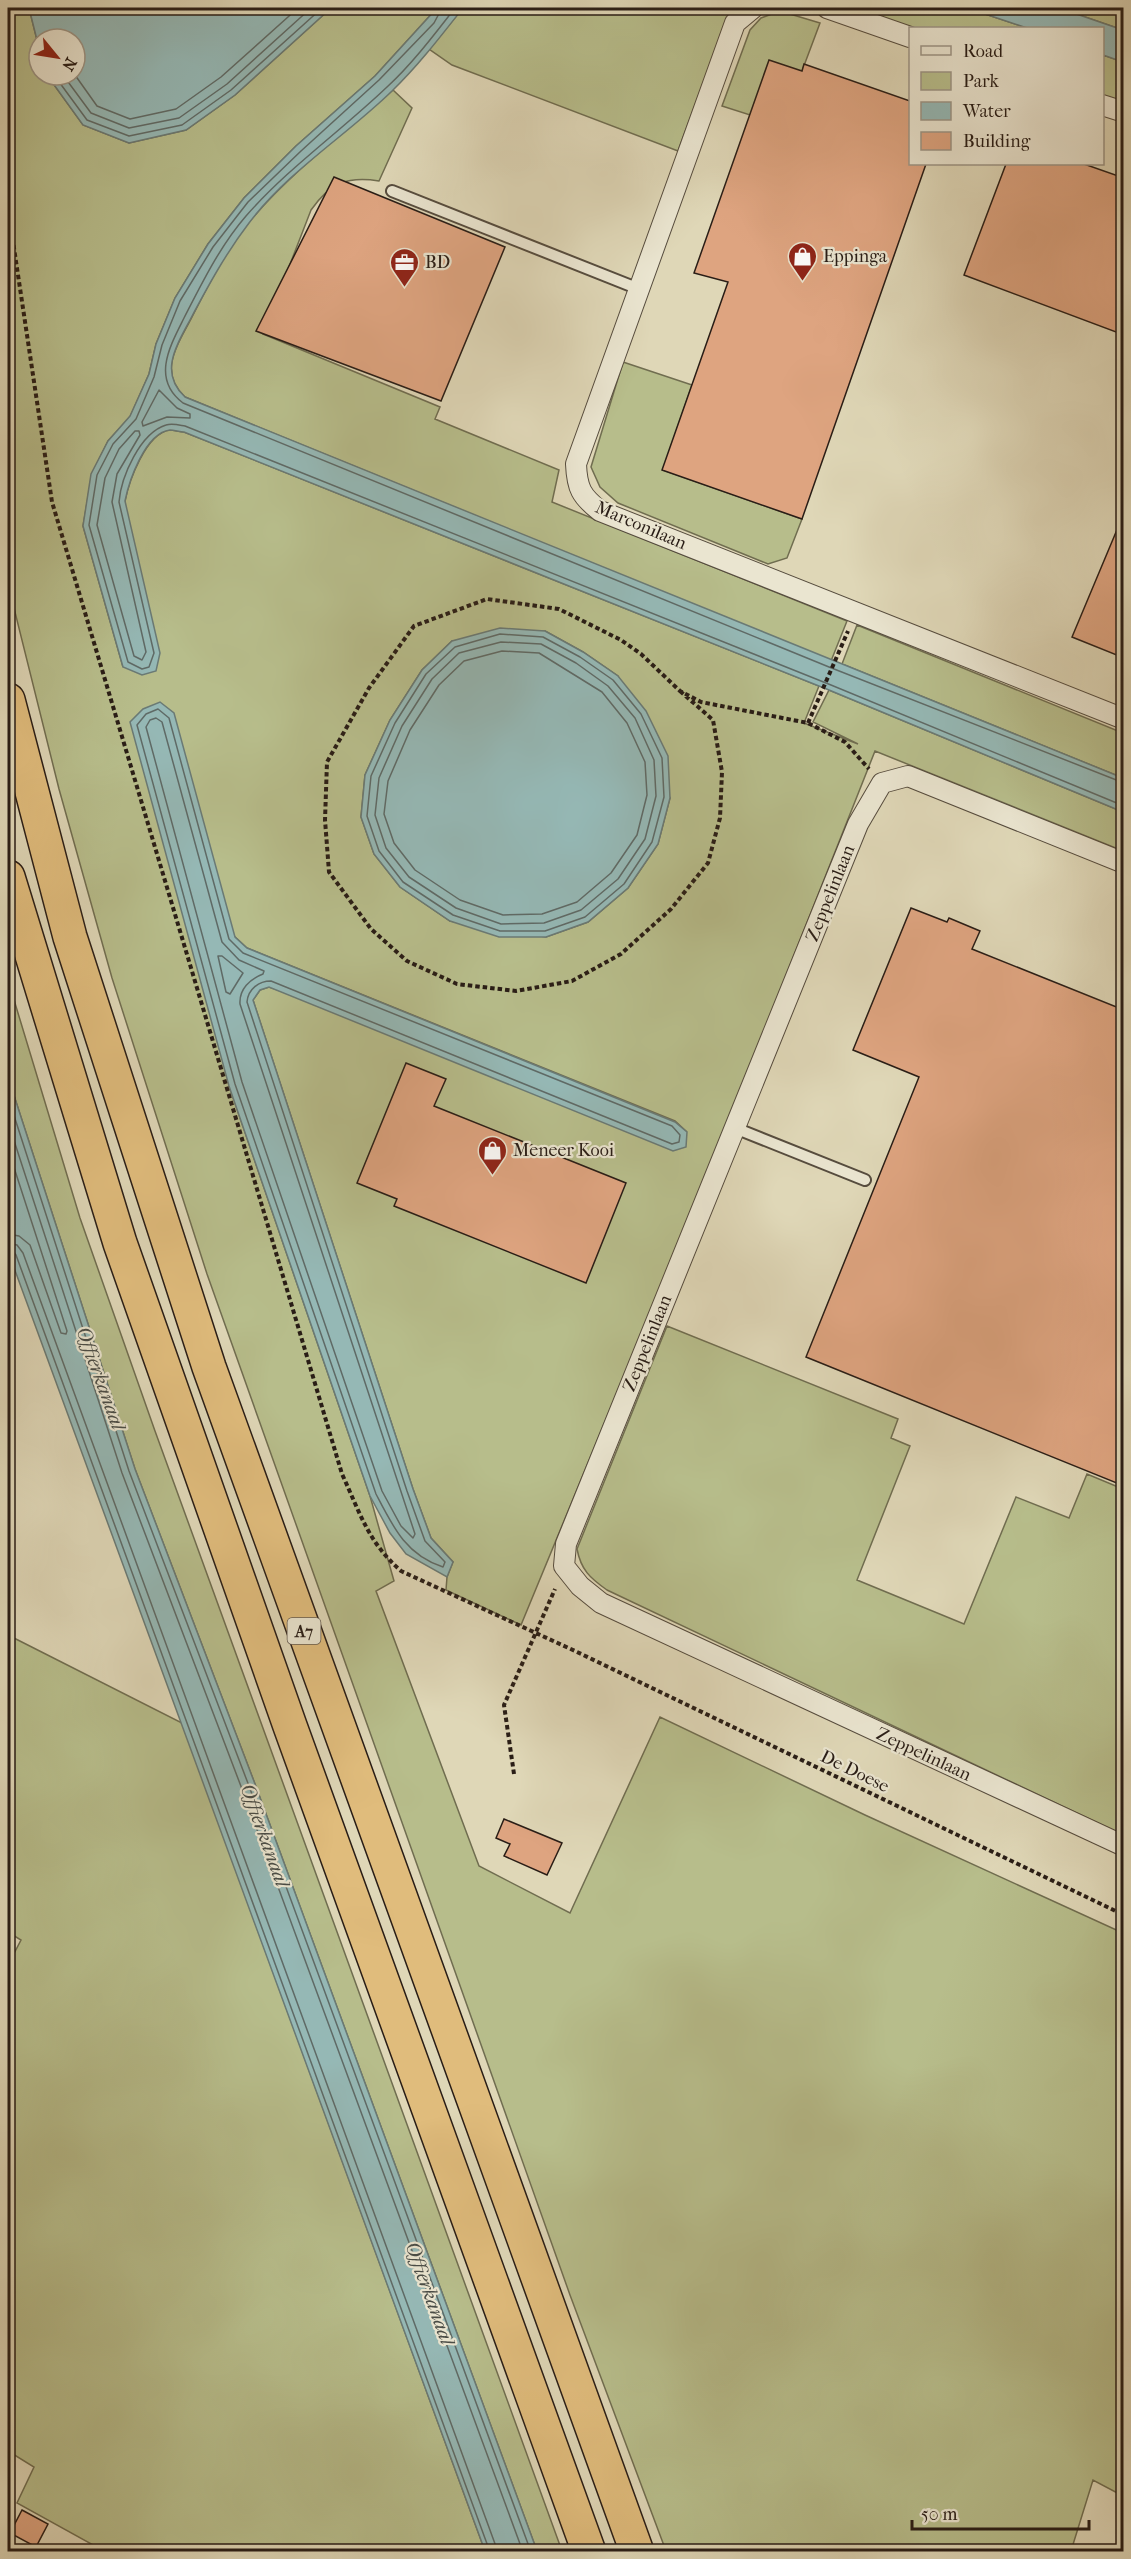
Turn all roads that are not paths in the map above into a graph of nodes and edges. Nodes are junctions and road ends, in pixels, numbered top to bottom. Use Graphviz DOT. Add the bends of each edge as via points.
graph roads {
  1 [pos="753,8"];
  2 [pos="827,8"];
  3 [pos="909,37"];
  4 [pos="1104,106"];
  5 [pos="1124,112"];
  6 [pos="392,191"];
  7 [pos="639,289"];
  8 [pos="8,700"];
  9 [pos="1124,719"];
  10 [pos="1124,863"];
  11 [pos="8,877"];
  12 [pos="735,1128"];
  13 [pos="865,1180"];
  14 [pos="1124,1846"];
  15 [pos="589,2552"];
  16 [pos="637,2552"];
  1 -- 7 [label="street, Marconilaan" via="735,23"];
  2 -- 3 [label="street"];
  4 -- 5 [label="street"];
  6 -- 7 [label="lane"];
  7 -- 9 [label="street, Marconilaan" via="576,464 584,498 600,511"];
  8 -- 16 [label="highway, A7" via="70,937 209,1367"];
  10 -- 12 [label="street, Zeppelinlaan" via="908,776 882,783 858,824"];
  11 -- 15 [label="highway, A7" via="120,1243"];
  12 -- 13 [label="lane"];
  12 -- 14 [label="street, Zeppelinlaan" via="566,1544 564,1566 601,1603"];
}
